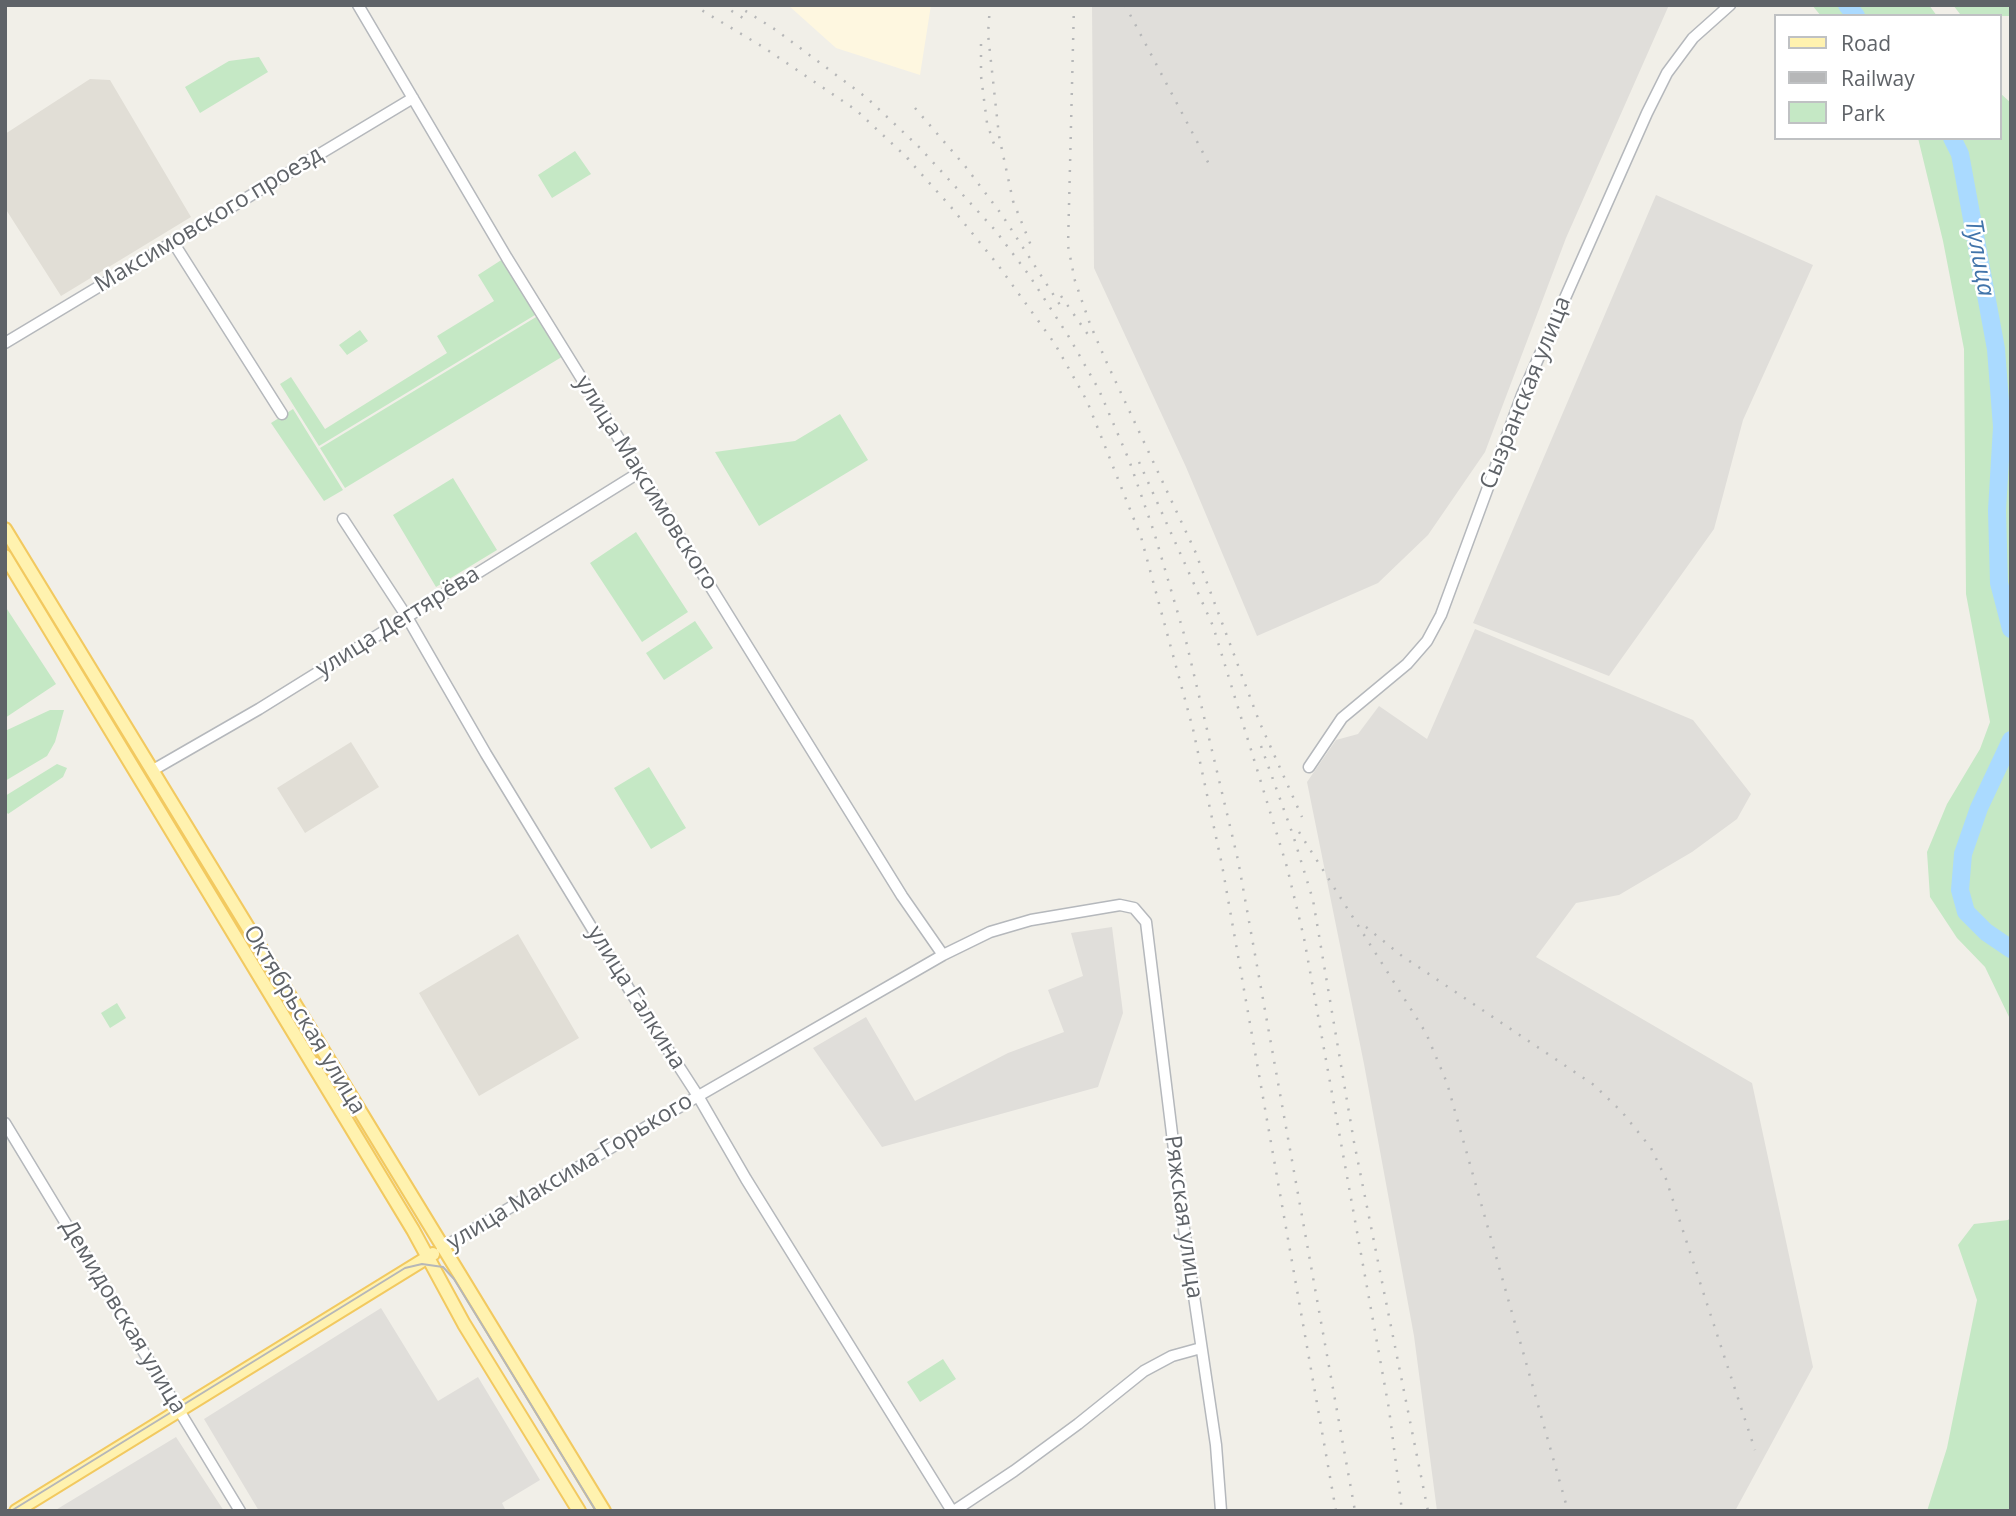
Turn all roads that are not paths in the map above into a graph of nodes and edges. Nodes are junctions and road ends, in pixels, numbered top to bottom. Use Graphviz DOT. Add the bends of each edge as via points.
graph roads {
  1 [pos="358,5"];
  2 [pos="1730,5"];
  3 [pos="413,97"];
  4 [pos="173,242"];
  5 [pos="5,343"];
  6 [pos="282,414"];
  7 [pos="640,472"];
  8 [pos="343,519"];
  9 [pos="7,534"];
  10 [pos="23,558"];
  11 [pos="8,561"];
  12 [pos="407,617"];
  13 [pos="1309,767"];
  14 [pos="153,770"];
  15 [pos="1146,922"];
  16 [pos="943,955"];
  17 [pos="698,1096"];
  18 [pos="5,1123"];
  19 [pos="442,1248"];
  20 [pos="428,1257"];
  21 [pos="1200,1348"];
  22 [pos="179,1410"];
  23 [pos="16,1511"];
  24 [pos="240,1511"];
  25 [pos="579,1511"];
  26 [pos="604,1511"];
  27 [pos="953,1511"];
  28 [pos="1221,1511"];
  1 -- 3 [label="street, улица Максимовского"];
  2 -- 13 [label="street, Сызранская улица" via="1693,38 1667,73 1647,113 1522,395 1441,615 1427,641 1407,664 1349,710"];
  3 -- 4 [label="street, Максимовского проезд"];
  3 -- 7 [label="street, улица Максимовского"];
  4 -- 5 [label="street, Максимовского проезд"];
  4 -- 6 [label="street"];
  7 -- 12 [label="street, улица Дегтярёва"];
  7 -- 16 [label="street, улица Максимовского" via="895,886"];
  8 -- 12 [label="street, улица Галкина"];
  9 -- 10 [label="main road, Октябрьская улица"];
  10 -- 11 [label="main road"];
  10 -- 14 [label="main road, Октябрьская улица"];
  11 -- 20 [label="main road, Октябрьская улица"];
  12 -- 14 [label="street, улица Дегтярёва"];
  12 -- 17 [label="street, улица Галкина"];
  14 -- 19 [label="main road, Октябрьская улица"];
  15 -- 16 [label="street, улица Максима Горького" via="1134,908 1120,905 1003,927"];
  15 -- 21 [label="street, Ряжская улица"];
  16 -- 17 [label="street, улица Максима Горького"];
  17 -- 19 [label="street, улица Максима Горького"];
  17 -- 27 [label="street, улица Галкина"];
  18 -- 22 [label="street, Демидовская улица"];
  19 -- 20 [label="main road, улица Максима Горького"];
  19 -- 26 [label="main road, Октябрьская улица"];
  20 -- 22 [label="main road, улица Максима Горького"];
  20 -- 25 [label="main road, Октябрьская улица"];
  21 -- 27 [label="street" via="1144,1371 1068,1432"];
  21 -- 28 [label="street, Ряжская улица"];
  22 -- 23 [label="main road, улица Максима Горького"];
  22 -- 24 [label="street, Демидовская улица"];
}
